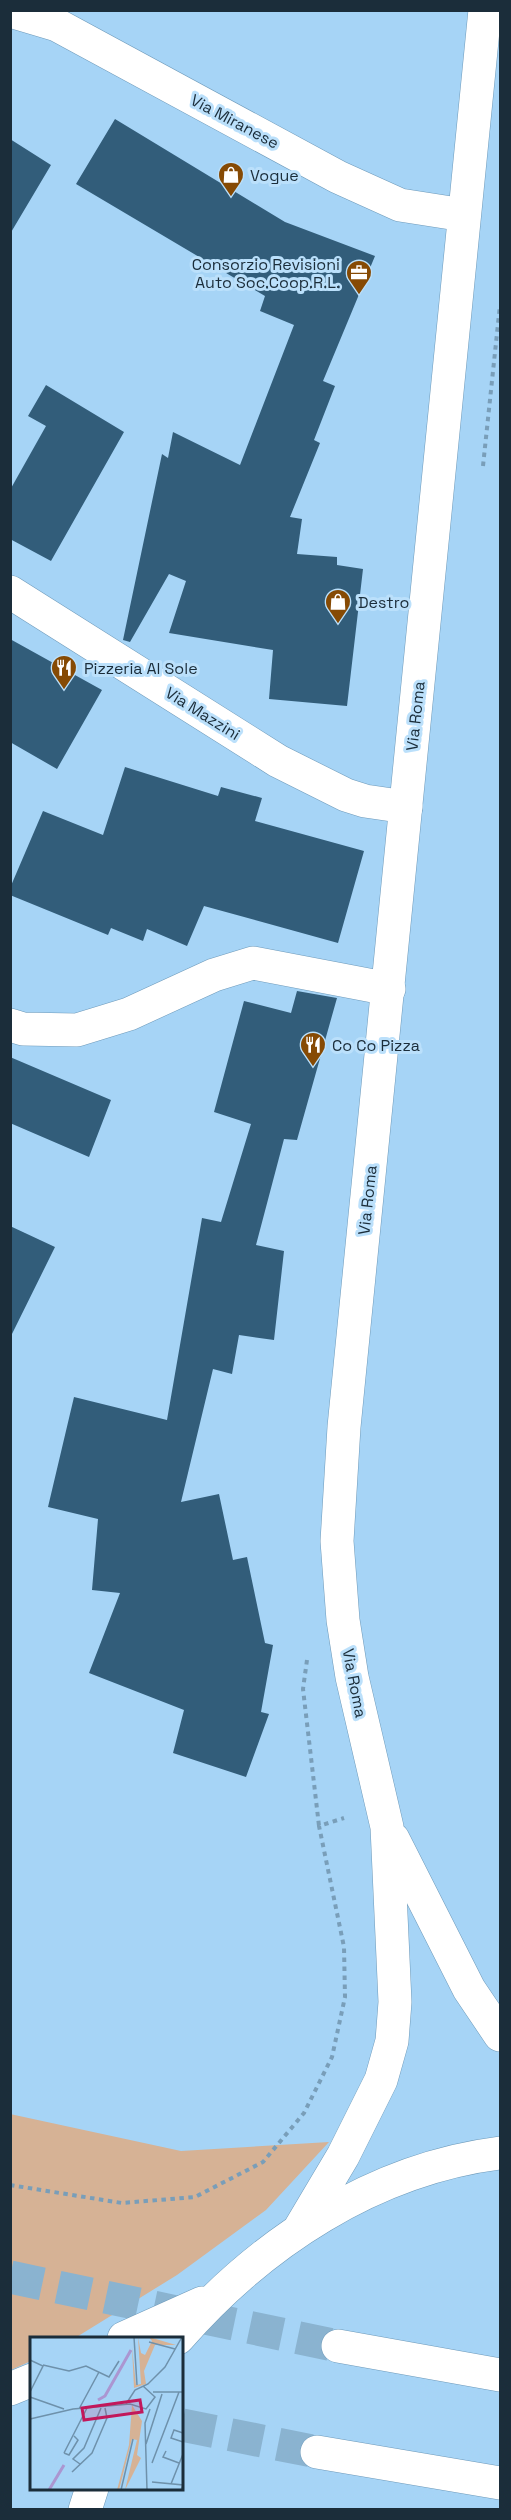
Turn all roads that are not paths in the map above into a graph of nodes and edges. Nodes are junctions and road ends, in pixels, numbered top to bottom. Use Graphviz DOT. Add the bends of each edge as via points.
graph roads {
  1 [pos="485,10"];
  2 [pos="10,11"];
  3 [pos="464,215"];
  4 [pos="10,592"];
  5 [pos="406,807"];
  6 [pos="389,989"];
  7 [pos="10,1025"];
  8 [pos="384,1816"];
  9 [pos="501,2035"];
  10 [pos="501,2153"];
  11 [pos="299,2230"];
  12 [pos="218,2296"];
  13 [pos="126,2337"];
  14 [pos="179,2337"];
  15 [pos="338,2346"];
  16 [pos="501,2375"];
  17 [pos="30,2381"];
  18 [pos="10,2389"];
  19 [pos="317,2452"];
  20 [pos="501,2483"];
  21 [pos="91,2490"];
  22 [pos="85,2510"];
  1 -- 3 [label="main road"];
  2 -- 3 [label="main road, Via Miranese" via="57,25 400,205"];
  3 -- 5 [label="main road, Via Roma"];
  4 -- 5 [label="main road, Via Mazzini" via="278,761 346,795"];
  5 -- 6 [label="main road, Via Roma"];
  6 -- 7 [label="main road" via="253,963 214,975 129,1014 77,1030 23,1029"];
  6 -- 8 [label="main road, Via Roma" via="344,1427 337,1541 352,1677"];
  8 -- 9 [label="main road" via="469,1989"];
  8 -- 11 [label="main road" via="394,1964 392,2041 365,2116"];
  10 -- 11 [label="main road" via="434,2165 386,2183"];
  11 -- 12 [label="main road"];
  12 -- 13 [label="main road"];
  12 -- 14 [label="main road"];
  15 -- 16 [label="main road"];
  17 -- 18 [label="main road"];
  19 -- 20 [label="main road"];
  21 -- 22 [label="main road"];
}
